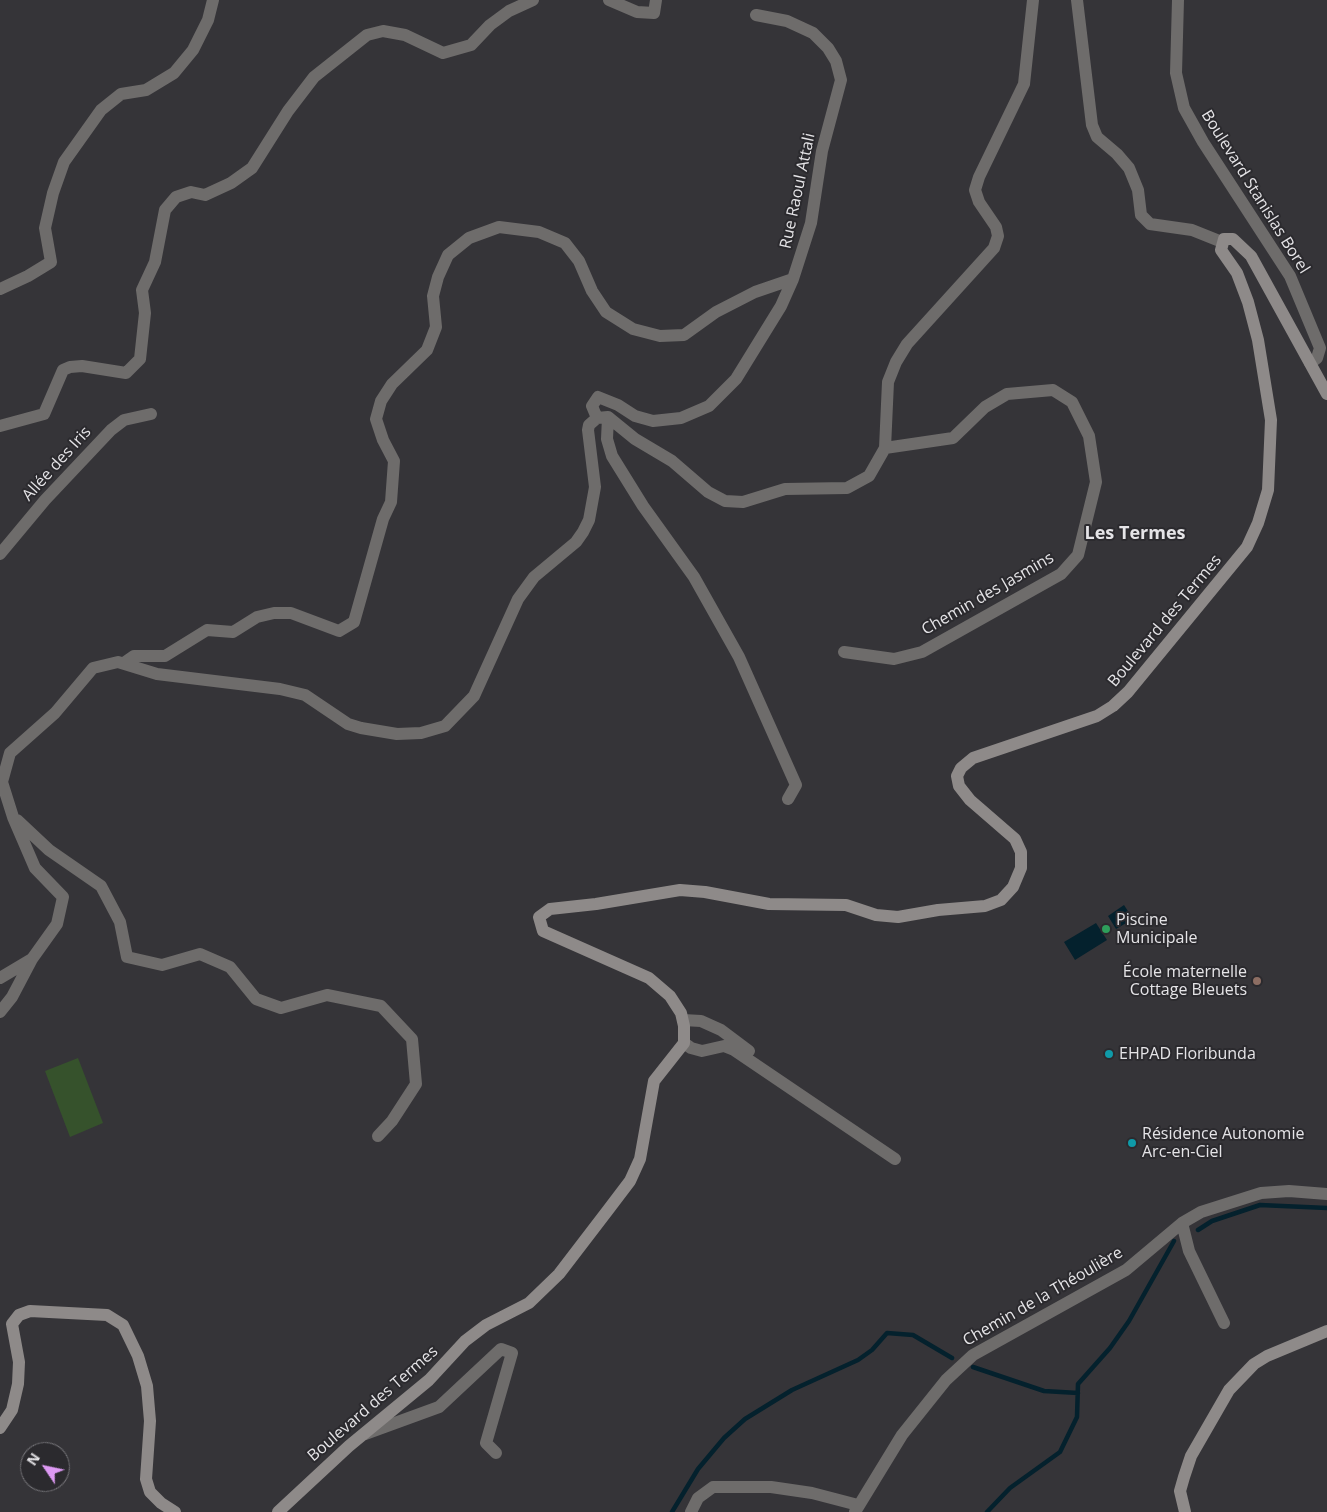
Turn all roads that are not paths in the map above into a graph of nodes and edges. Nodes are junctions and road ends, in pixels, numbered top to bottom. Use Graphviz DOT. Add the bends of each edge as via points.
graph roads {
  1 [pos="213,0"];
  2 [pos="533,0"];
  3 [pos="609,0"];
  4 [pos="656,0"];
  5 [pos="1033,0"];
  6 [pos="1077,0"];
  7 [pos="1178,0"];
  8 [pos="756,14"];
  9 [pos="1222,242"];
  10 [pos="793,280"];
  11 [pos="0,289"];
  12 [pos="1310,363"];
  13 [pos="1327,394"];
  14 [pos="151,414"];
  15 [pos="603,418"];
  16 [pos="0,426"];
  17 [pos="885,448"];
  18 [pos="0,554"];
  19 [pos="844,652"];
  20 [pos="124,663"];
  21 [pos="788,799"];
  22 [pos="13,817"];
  23 [pos="32,959"];
  24 [pos="0,978"];
  25 [pos="0,1012"];
  26 [pos="683,1020"];
  27 [pos="684,1043"];
  28 [pos="859,1125"];
  29 [pos="378,1136"];
  30 [pos="895,1159"];
  31 [pos="1327,1194"];
  32 [pos="1182,1223"];
  33 [pos="1224,1323"];
  34 [pos="1327,1331"];
  35 [pos="0,1428"];
  36 [pos="362,1435"];
  37 [pos="496,1453"];
  38 [pos="856,1508"];
  39 [pos="174,1512"];
  40 [pos="278,1512"];
  41 [pos="691,1512"];
  42 [pos="1185,1512"];
  1 -- 11 [label="street" via="208,20 193,50 174,73 146,90 121,94 101,110 64,162 53,193 45,228 50,262"];
  2 -- 16 [label="street" via="509,11 471,45 463,48 443,53 405,35 383,31 367,35 321,70 288,111 252,168 205,195 191,192 176,197 165,210 155,262 142,290 145,313 140,359 126,373 70,366 63,370 44,414"];
  3 -- 4 [label="street" via="637,12 654,14"];
  5 -- 17 [label="street" via="1024,84 975,190 979,202 996,226 998,236 994,248 908,344 896,362 888,382"];
  6 -- 9 [label="street" via="1092,125 1096,137 1129,168 1138,190 1141,215 1150,224 1192,230"];
  7 -- 12 [label="street, Boulevard Stanislas Borel" via="1176,73 1184,108 1290,276 1320,348 1317,358"];
  8 -- 10 [label="street, Rue Raoul Attali" via="787,21 813,33 836,61 841,80 822,151 811,222"];
  9 -- 12 [label="street" via="1233,239 1251,256"];
  9 -- 26 [label="street, Boulevard des Termes" via="1221,250 1237,273 1248,302 1258,340 1271,420 1268,490 1258,523 1247,547 1113,706 1097,716 973,758 961,768 957,776 959,786 970,800 1015,839 1021,852 1021,868 1013,887 1001,900 985,906 898,917 876,915 846,905 769,904 680,890 550,909 540,917 542,931 648,978 670,996"];
  10 -- 15 [label="street, Rue Raoul Attali" via="781,306 736,379 708,406 681,418 653,421 635,416 598,397 592,406"];
  10 -- 20 [label="street" via="755,292 716,312 684,335 660,336 633,329 606,312 592,291 579,261 565,243 539,232 499,227 469,238 448,255 438,277 433,296 436,327 427,350 392,384 381,401 376,419 394,461 391,502 383,519 354,622 339,631 291,613 274,613 257,617 233,632 206,630 165,656 134,656"];
  12 -- 13 [label="street"];
  14 -- 18 [label="street, Allée des Iris" via="124,420 111,430"];
  15 -- 17 [label="street" via="672,461 708,492 725,501 743,502 785,489 847,488 869,476"];
  15 -- 20 [label="street" via="589,424 596,487 583,532 556,561 534,576 518,599 474,696 445,726 421,733 397,734 361,728 348,724 305,695 157,674"];
  15 -- 21 [label="street" via="612,456 694,577 739,656 796,785"];
  17 -- 19 [label="street, Chemin des Jasmins" via="953,438 985,407 1007,394 1053,390 1072,402 1089,436 1096,482 1078,554 1061,574 922,652 894,659"];
  20 -- 22 [label="street" via="94,668 55,713 10,754 2,782"];
  22 -- 23 [label="street" via="34,868 63,897 57,924"];
  22 -- 29 [label="street" via="49,850 101,886 120,922 127,957 162,965 200,954 230,967 256,999 281,1008 327,994 381,1006 412,1039 416,1084"];
  23 -- 24 [label="street"];
  23 -- 25 [label="street" via="12,997"];
  26 -- 27 [label="street, Boulevard des Termes"];
  26 -- 28 [label="street" via="701,1021 721,1030"];
  27 -- 30 [label="street" via="702,1051 724,1046 734,1050"];
  27 -- 36 [label="street, Boulevard des Termes" via="654,1081 640,1160 630,1180 559,1274 529,1303 486,1325 465,1342 429,1380"];
  31 -- 32 [label="street, Chemin de la Théoulière" via="1261,1193 1201,1212"];
  32 -- 33 [label="street" via="1189,1251"];
  32 -- 38 [label="street, Chemin de la Théoulière" via="1126,1270 960,1365 902,1435"];
  34 -- 42 [label="street" via="1267,1356 1248,1370 1230,1390 1192,1456 1184,1477 1180,1491"];
  35 -- 39 [label="street" via="12,1410 18,1384 19,1362 12,1324 19,1315 37,1311 107,1315 123,1326 138,1356 147,1386 150,1421 146,1479 150,1492 160,1504"];
  36 -- 37 [label="street" via="439,1407 501,1349 512,1353 486,1443"];
  36 -- 40 [label="street, Boulevard des Termes"];
  38 -- 41 [label="street" via="812,1493 771,1487 713,1487 698,1498"];
}
